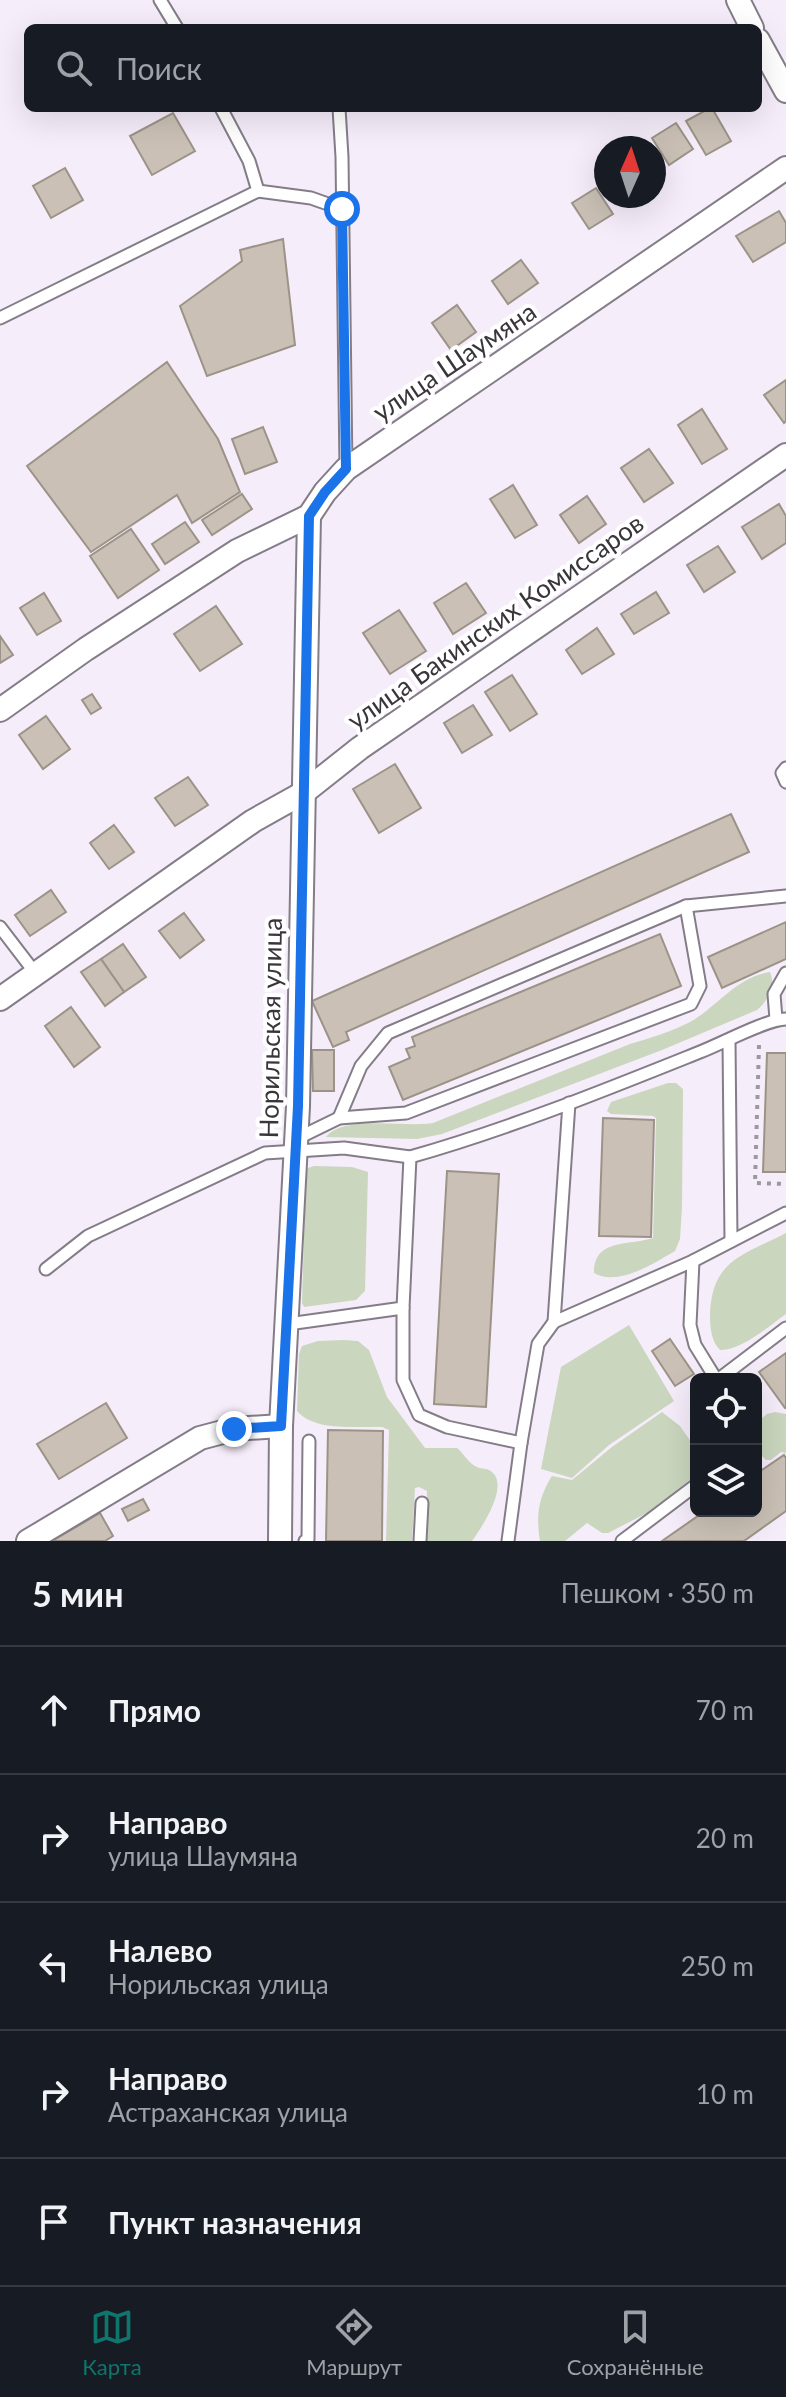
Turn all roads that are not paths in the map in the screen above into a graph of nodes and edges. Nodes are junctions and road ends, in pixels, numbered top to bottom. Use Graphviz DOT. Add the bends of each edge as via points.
graph roads {
  1 [pos="160,0"];
  2 [pos="738,0"];
  3 [pos="175,24"];
  4 [pos="750,24"];
  5 [pos="762,47"];
  6 [pos="786,91"];
  7 [pos="223,112"];
  8 [pos="339,112"];
  9 [pos="786,168"];
  10 [pos="258,191"];
  11 [pos="342,209"];
  12 [pos="0,318"];
  13 [pos="786,455"];
  14 [pos="346,469"];
  15 [pos="309,516"];
  16 [pos="0,710"];
  17 [pos="786,768"];
  18 [pos="786,782"];
  19 [pos="303,793"];
  20 [pos="786,896"];
  21 [pos="686,906"];
  22 [pos="0,927"];
  23 [pos="786,973"];
  24 [pos="36,974"];
  25 [pos="0,999"];
  26 [pos="781,1019"];
  27 [pos="729,1041"];
  28 [pos="569,1103"];
  29 [pos="339,1118"];
  30 [pos="296,1146"];
  31 [pos="410,1157"];
  32 [pos="786,1213"];
  33 [pos="731,1241"];
  34 [pos="693,1261"];
  35 [pos="46,1269"];
  36 [pos="403,1308"];
  37 [pos="554,1322"];
  38 [pos="288,1324"];
  39 [pos="786,1328"];
  40 [pos="713,1373"];
  41 [pos="725,1373"];
  42 [pos="281,1426"];
  43 [pos="309,1441"];
  44 [pos="521,1443"];
  45 [pos="690,1490"];
  46 [pos="422,1503"];
  47 [pos="28,1541"];
  48 [pos="280,1541"];
  49 [pos="305,1541"];
  50 [pos="420,1541"];
  51 [pos="508,1541"];
  52 [pos="622,1541"];
  1 -- 3 [label="lane"];
  2 -- 4 [label="street"];
  5 -- 6 [label="street"];
  7 -- 10 [label="lane"];
  8 -- 11 [label="lane"];
  9 -- 14 [label="street, улица Шаумяна"];
  10 -- 11 [label="lane" via="311,198"];
  10 -- 12 [label="lane"];
  11 -- 14 [label="lane"];
  13 -- 19 [label="street, улица Бакинских Комиссаров" via="360,748"];
  14 -- 15 [label="street, улица Шаумяна"];
  15 -- 16 [label="street, улица Шаумяна" via="237,551"];
  15 -- 19 [label="street, Норильская улица"];
  17 -- 18 [label="lane"];
  19 -- 24 [label="street, улица Бакинских Комиссаров" via="253,821"];
  19 -- 30 [label="street, Норильская улица"];
  20 -- 21 [label="lane"];
  21 -- 29 [label="lane" via="388,1033 361,1066"];
  21 -- 29 [label="lane" via="700,986 691,1004 406,1113"];
  22 -- 24 [label="lane"];
  23 -- 26 [label="lane" via="774,994"];
  24 -- 25 [label="street, улица Бакинских Комиссаров"];
  26 -- 27 [label="lane"];
  27 -- 28 [label="lane"];
  27 -- 33 [label="lane"];
  28 -- 31 [label="lane"];
  28 -- 37 [label="lane"];
  29 -- 30 [label="lane"];
  30 -- 31 [label="lane"];
  30 -- 35 [label="lane" via="265,1153 88,1236"];
  30 -- 38 [label="street, Норильская улица"];
  31 -- 36 [label="lane"];
  32 -- 33 [label="lane"];
  33 -- 34 [label="lane"];
  34 -- 37 [label="lane"];
  34 -- 40 [label="lane" via="690,1325 695,1345"];
  36 -- 38 [label="lane"];
  36 -- 44 [label="lane" via="403,1380 419,1415 447,1427"];
  37 -- 44 [label="lane" via="538,1344"];
  38 -- 42 [label="street, Норильская улица"];
  39 -- 41 [label="lane"];
  42 -- 47 [label="street" via="200,1438"];
  42 -- 48 [label="street, Норильская улица"];
  43 -- 49 [label="lane"];
  44 -- 51 [label="lane"];
  45 -- 52 [label="lane"];
  46 -- 50 [label="lane"];
}
